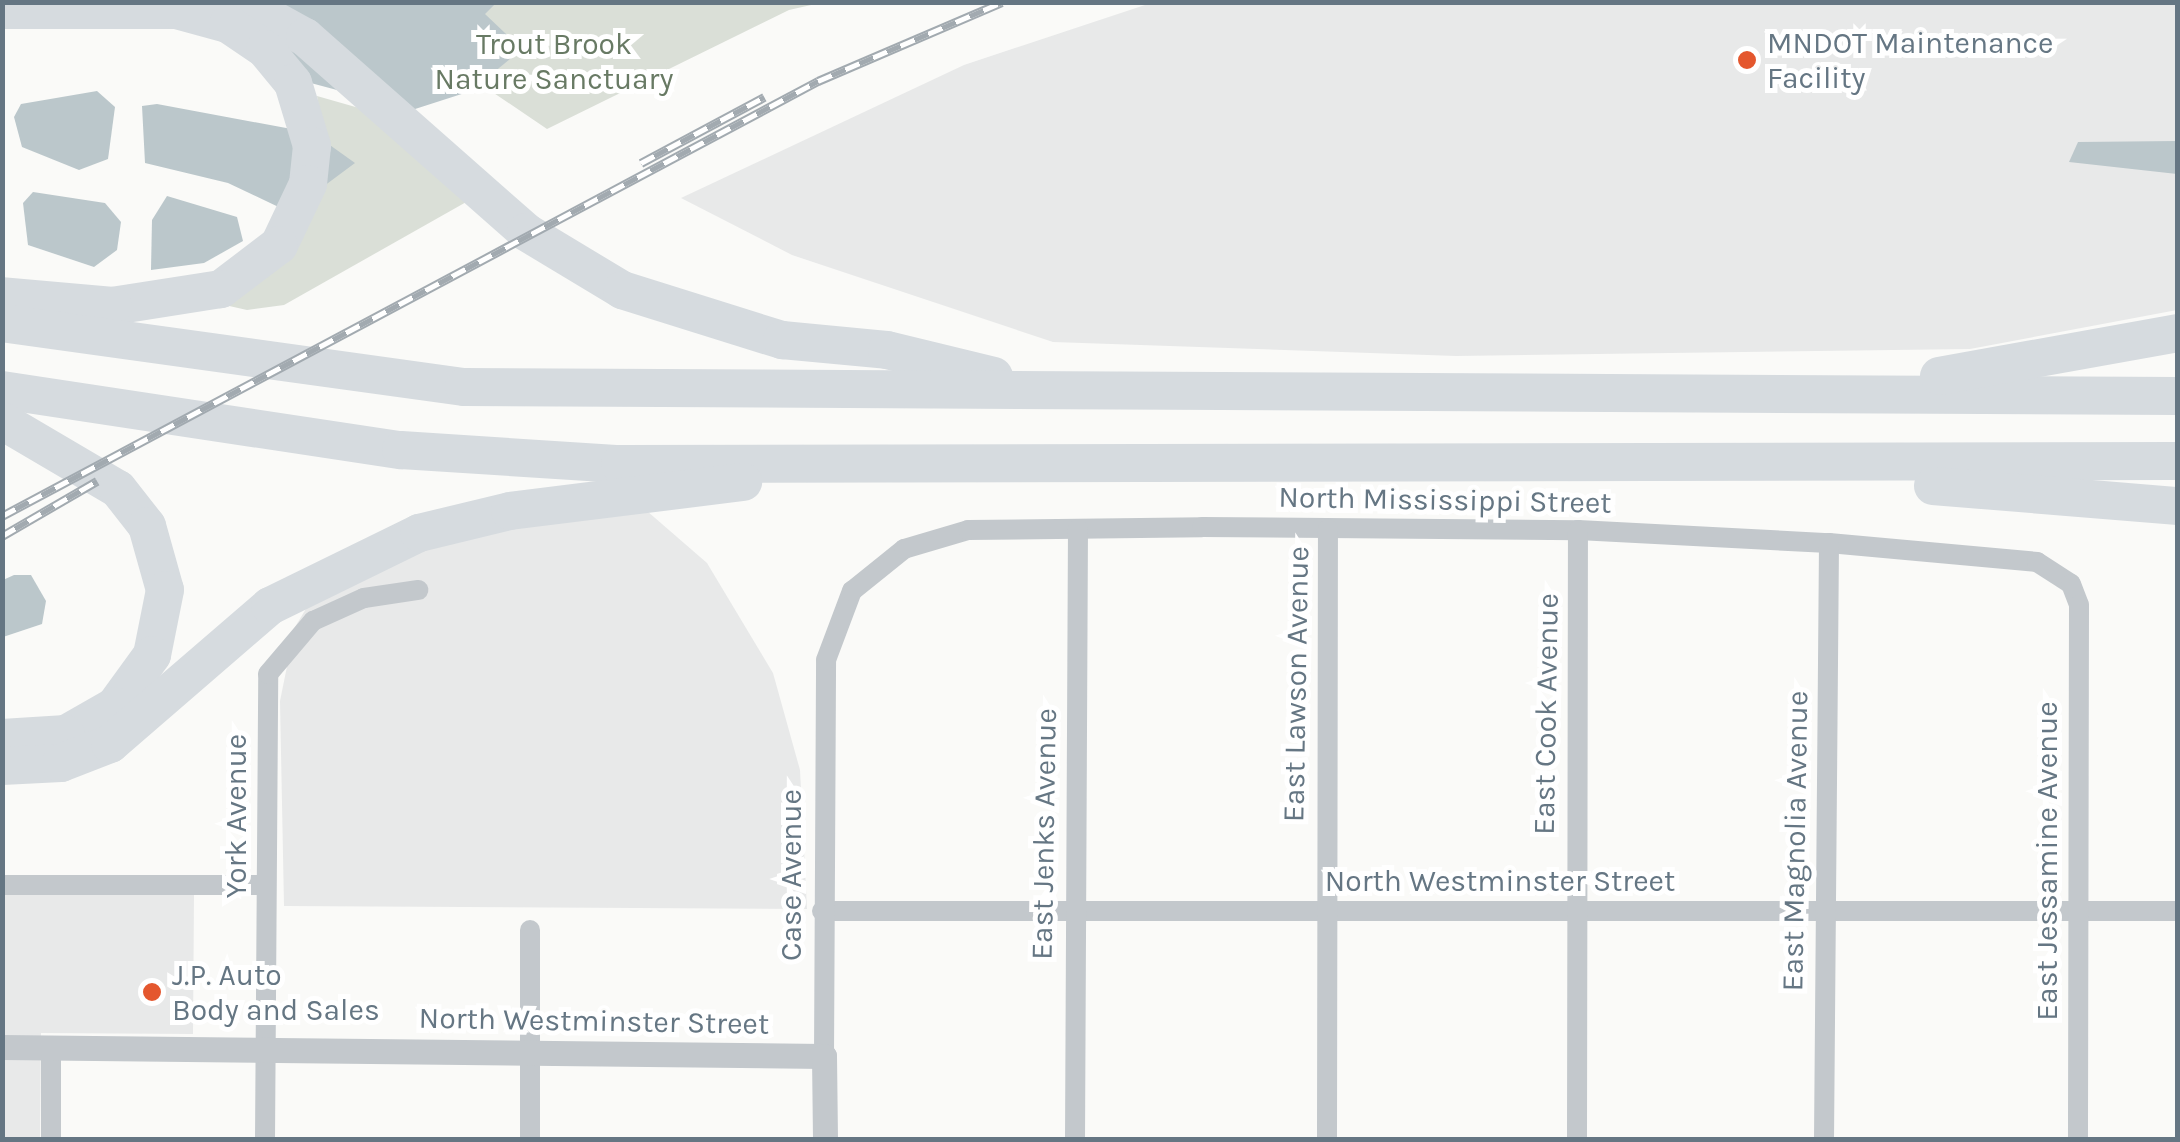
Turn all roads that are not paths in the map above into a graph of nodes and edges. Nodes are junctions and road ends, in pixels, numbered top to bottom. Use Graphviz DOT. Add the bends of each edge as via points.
graph roads {
  1 [pos="241,2"];
  2 [pos="2,10"];
  3 [pos="2,296"];
  4 [pos="2,324"];
  5 [pos="2178,333"];
  6 [pos="2,390"];
  7 [pos="1055,391"];
  8 [pos="1808,394"];
  9 [pos="2178,396"];
  10 [pos="2,421"];
  11 [pos="2178,461"];
  12 [pos="914,465"];
  13 [pos="1696,465"];
  14 [pos="2178,506"];
  15 [pos="1078,529"];
  16 [pos="1328,529"];
  17 [pos="1578,530"];
  18 [pos="1829,542"];
  19 [pos="2071,584"];
  20 [pos="418,590"];
  21 [pos="840,612"];
  22 [pos="2,738"];
  23 [pos="2,766"];
  24 [pos="2,885"];
  25 [pos="266,885"];
  26 [pos="822,911"];
  27 [pos="2178,911"];
  28 [pos="1324,912"];
  29 [pos="1574,912"];
  30 [pos="2074,912"];
  31 [pos="1072,914"];
  32 [pos="1822,915"];
  33 [pos="530,930"];
  34 [pos="2,1047"];
  35 [pos="51,1048"];
  36 [pos="265,1051"];
  37 [pos="529,1052"];
  38 [pos="824,1056"];
  39 [pos="51,1140"];
  40 [pos="265,1140"];
  41 [pos="530,1140"];
  42 [pos="825,1140"];
  43 [pos="1074,1140"];
  44 [pos="1327,1140"];
  45 [pos="1576,1140"];
  46 [pos="1824,1140"];
  47 [pos="2078,1140"];
  1 -- 7 [label="highway" via="305,37 526,232 622,290 751,333 887,350"];
  2 -- 3 [label="highway" via="204,15 242,31 277,61 300,98 312,146 294,221 263,263 194,297 113,306"];
  4 -- 7 [label="highway" via="355,376 496,387"];
  5 -- 8 [label="highway"];
  6 -- 12 [label="highway" via="393,449 620,464"];
  7 -- 8 [label="highway"];
  8 -- 9 [label="highway"];
  10 -- 22 [label="highway" via="118,489 152,539 165,590 162,623 133,687 92,723 66,734"];
  11 -- 13 [label="highway"];
  12 -- 13 [label="highway"];
  12 -- 23 [label="highway" via="510,511 419,533 270,606 110,744 61,763"];
  13 -- 14 [label="highway"];
  15 -- 16 [label="street, North Mississippi Street"];
  15 -- 21 [label="street, North Mississippi Street" via="968,530 925,539 867,576"];
  15 -- 31 [label="street, East Jenks Avenue"];
  16 -- 17 [label="street, North Mississippi Street"];
  16 -- 28 [label="street, East Lawson Avenue"];
  17 -- 18 [label="street, North Mississippi Street"];
  17 -- 29 [label="street, East Cook Avenue"];
  18 -- 19 [label="street, North Mississippi Street" via="2037,562"];
  18 -- 32 [label="street, East Magnolia Avenue"];
  19 -- 30 [label="street, East Jessamine Avenue" via="2079,606"];
  20 -- 25 [label="street, York Avenue" via="364,598 313,621 268,674"];
  21 -- 26 [label="street, Case Avenue" via="824,680"];
  24 -- 25 [label="street"];
  25 -- 36 [label="street, York Avenue"];
  26 -- 31 [label="street, North Westminster Street"];
  26 -- 38 [label="street, Case Avenue"];
  27 -- 30 [label="street, North Westminster Street"];
  28 -- 29 [label="street, North Westminster Street"];
  28 -- 31 [label="street, North Westminster Street"];
  28 -- 44 [label="street, East Lawson Avenue"];
  29 -- 32 [label="street, North Westminster Street"];
  29 -- 45 [label="street, East Cook Avenue"];
  30 -- 32 [label="street, North Westminster Street"];
  30 -- 47 [label="street, East Jessamine Avenue"];
  31 -- 43 [label="street, East Jenks Avenue"];
  32 -- 46 [label="street, East Magnolia Avenue"];
  33 -- 37 [label="street"];
  34 -- 35 [label="street, North Westminster Street"];
  35 -- 36 [label="street, North Westminster Street"];
  35 -- 39 [label="street"];
  36 -- 37 [label="street, North Westminster Street"];
  36 -- 40 [label="street, York Avenue"];
  37 -- 38 [label="street, North Westminster Street"];
  37 -- 41 [label="street"];
  38 -- 42 [label="street, Case Avenue"];
}
